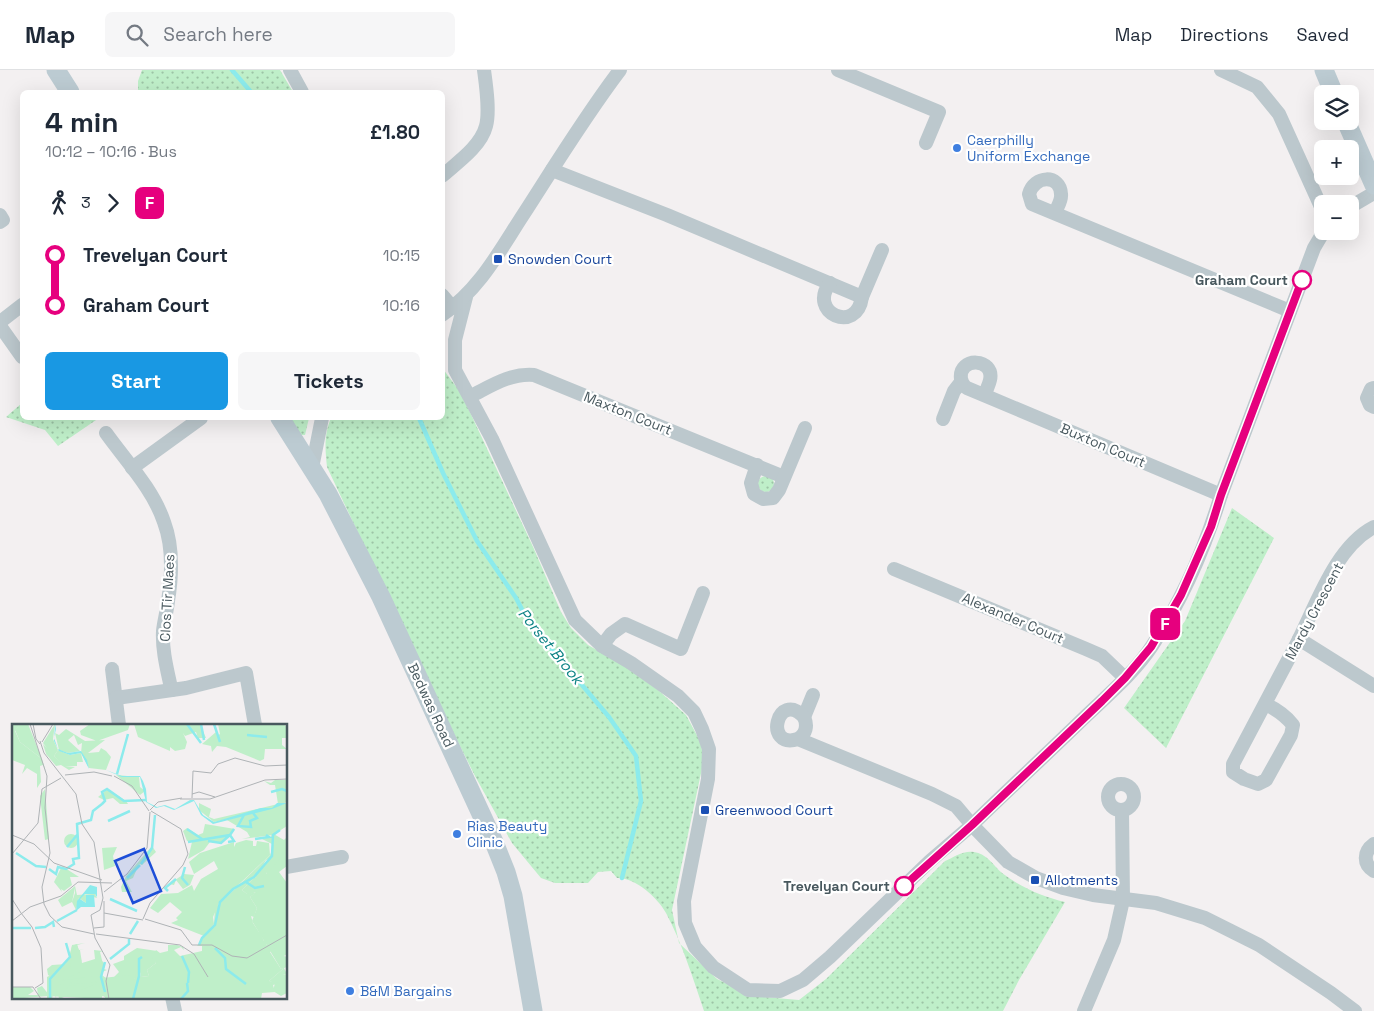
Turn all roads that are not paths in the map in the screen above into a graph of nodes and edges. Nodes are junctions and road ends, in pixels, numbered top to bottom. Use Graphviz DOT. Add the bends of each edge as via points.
graph roads {
  1 [pos="56,70"];
  2 [pos="290,70"];
  3 [pos="484,70"];
  4 [pos="620,70"];
  5 [pos="838,70"];
  6 [pos="1221,70"];
  7 [pos="1324,70"];
  8 [pos="1330,85"];
  9 [pos="69,90"];
  10 [pos="301,90"];
  11 [pos="1350,130"];
  12 [pos="926,143"];
  13 [pos="552,170"];
  14 [pos="445,173"];
  15 [pos="1374,185"];
  16 [pos="1374,193"];
  17 [pos="1316,195"];
  18 [pos="1359,202"];
  19 [pos="1055,213"];
  20 [pos="0,215"];
  21 [pos="0,222"];
  22 [pos="1319,240"];
  23 [pos="882,250"];
  24 [pos="830,283"];
  25 [pos="466,297"];
  26 [pos="862,297"];
  27 [pos="20,307"];
  28 [pos="448,311"];
  29 [pos="1290,311"];
  30 [pos="0,322"];
  31 [pos="0,326"];
  32 [pos="20,355"];
  33 [pos="445,362"];
  34 [pos="455,370"];
  35 [pos="962,382"];
  36 [pos="1374,388"];
  37 [pos="984,395"];
  38 [pos="471,396"];
  39 [pos="1374,407"];
  40 [pos="942,419"];
  41 [pos="198,420"];
  42 [pos="281,420"];
  43 [pos="322,420"];
  44 [pos="805,428"];
  45 [pos="106,433"];
  46 [pos="757,466"];
  47 [pos="132,468"];
  48 [pos="312,468"];
  49 [pos="784,477"];
  50 [pos="1221,495"];
  51 [pos="1374,527"];
  52 [pos="894,569"];
  53 [pos="704,593"];
  54 [pos="1299,639"];
  55 [pos="602,646"];
  56 [pos="112,669"];
  57 [pos="1125,678"];
  58 [pos="1374,686"];
  59 [pos="172,690"];
  60 [pos="813,695"];
  61 [pos="116,698"];
  62 [pos="1265,704"];
  63 [pos="804,717"];
  64 [pos="119,724"];
  65 [pos="255,724"];
  66 [pos="798,739"];
  67 [pos="1122,811"];
  68 [pos="972,825"];
  69 [pos="1374,844"];
  70 [pos="342,857"];
  71 [pos="288,867"];
  72 [pos="1374,871"];
  73 [pos="1123,900"];
  74 [pos="172,998"];
  75 [pos="175,1011"];
  76 [pos="533,1011"];
  77 [pos="1084,1011"];
  78 [pos="1355,1011"];
  1 -- 9 [label="main road"];
  2 -- 10 [label="street"];
  3 -- 14 [label="street" via="486,125 478,142"];
  4 -- 13 [label="street"];
  5 -- 12 [label="street" via="938,112"];
  6 -- 17 [label="street" via="1257,86 1280,114"];
  7 -- 8 [label="main road"];
  11 -- 15 [label="main road"];
  13 -- 24 [label="street"];
  13 -- 25 [label="street"];
  16 -- 18 [label="street"];
  19 -- 29 [label="street"];
  20 -- 21 [label="street" via="3,220"];
  22 -- 29 [label="street"];
  23 -- 26 [label="street"];
  24 -- 26 [label="street"];
  24 -- 26 [label="street" via="824,301 835,316 854,314 862,304"];
  25 -- 28 [label="street"];
  25 -- 34 [label="street" via="455,340"];
  27 -- 30 [label="street"];
  29 -- 50 [label="street"];
  31 -- 32 [label="street"];
  33 -- 34 [label="street"];
  34 -- 38 [label="street"];
  35 -- 37 [label="street, Buxton Court" via="967,388"];
  35 -- 37 [label="street" via="961,372 967,364 981,363 990,374"];
  35 -- 40 [label="street" via="954,391"];
  36 -- 39 [label="street" via="1367,398"];
  37 -- 50 [label="street, Buxton Court"];
  38 -- 46 [label="street, Maxton Court" via="515,376 534,375"];
  38 -- 55 [label="street" via="575,620"];
  41 -- 47 [label="street"];
  42 -- 48 [label="main road, Bedwas Road"];
  43 -- 48 [label="street"];
  44 -- 49 [label="street"];
  45 -- 47 [label="street, Clos Tir Maes"];
  46 -- 49 [label="street, Maxton Court"];
  46 -- 49 [label="street" via="751,483 758,497 773,498"];
  47 -- 59 [label="street, Clos Tir Maes" via="154,500 170,545 169,599 163,630"];
  48 -- 76 [label="main road, Bedwas Road" via="381,597 494,842 513,896"];
  50 -- 57 [label="street" via="1211,527 1181,595 1151,647"];
  51 -- 54 [label="street, Mardy Crescent" via="1344,554"];
  52 -- 57 [label="street, Alexander Court" via="1086,649 1107,660"];
  53 -- 55 [label="street" via="681,649 625,624"];
  54 -- 58 [label="street"];
  54 -- 62 [label="street, Mardy Crescent"];
  55 -- 68 [label="street" via="678,696 694,712 702,729 709,749 708,779 684,901 684,923 695,947 714,966 748,990 780,991 803,980"];
  56 -- 61 [label="street"];
  57 -- 68 [label="street"];
  59 -- 61 [label="street"];
  59 -- 65 [label="street" via="246,673"];
  60 -- 63 [label="street"];
  61 -- 64 [label="street"];
  62 -- 62 [label="street, Mardy Crescent" via="1293,724 1291,735 1266,780 1258,784 1233,772 1233,764"];
  63 -- 66 [label="street" via="806,727"];
  63 -- 66 [label="street" via="791,710 782,714 777,722 780,735 788,740"];
  66 -- 68 [label="street" via="956,806"];
  67 -- 73 [label="street"];
  68 -- 73 [label="street" via="1008,862 1036,878 1093,896"];
  69 -- 72 [label="street" via="1365,858 1368,867"];
  70 -- 71 [label="street"];
  73 -- 77 [label="street" via="1114,940"];
  73 -- 78 [label="street" via="1156,903 1205,918 1259,945"];
  74 -- 75 [label="street"];
}
